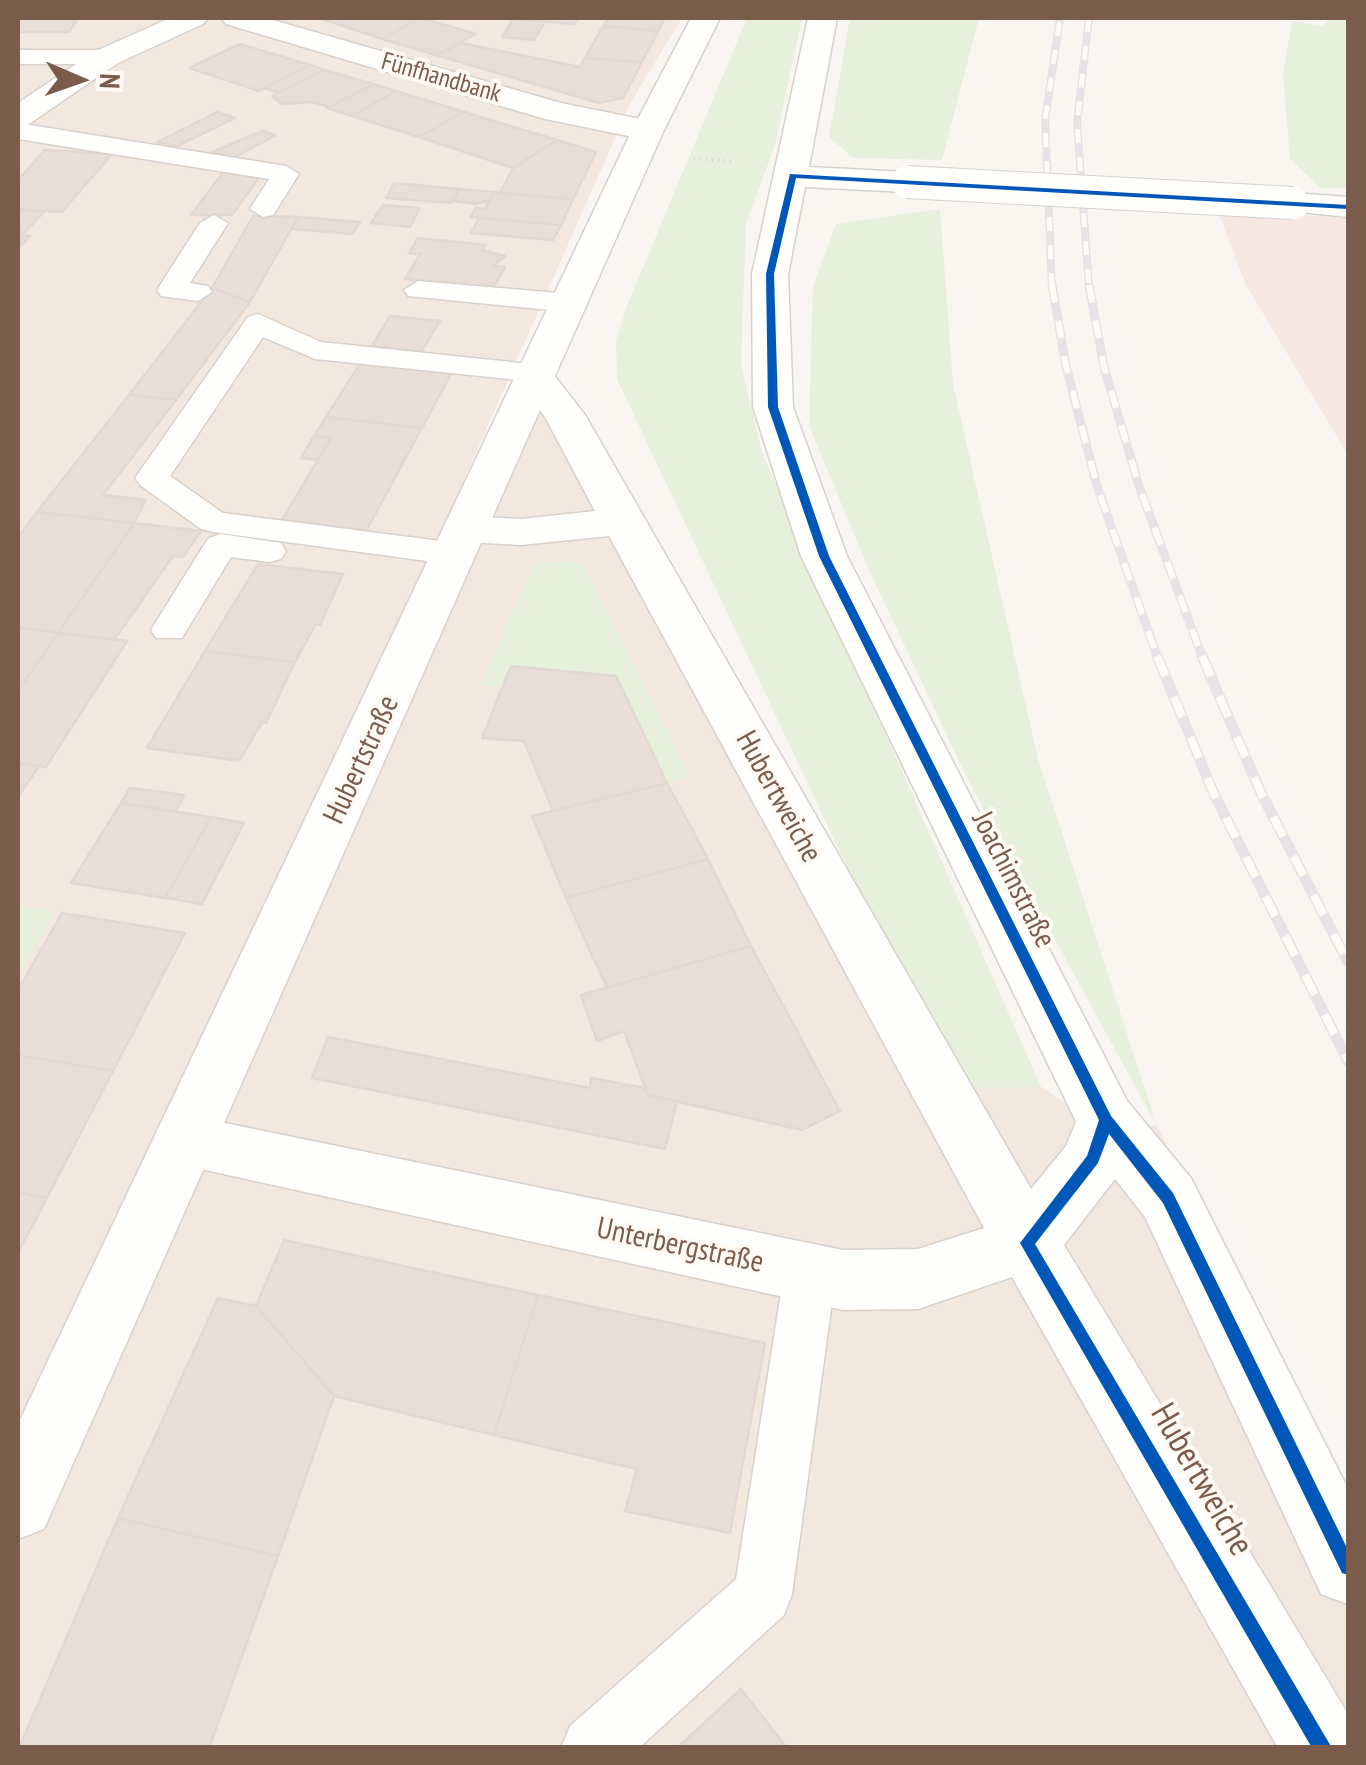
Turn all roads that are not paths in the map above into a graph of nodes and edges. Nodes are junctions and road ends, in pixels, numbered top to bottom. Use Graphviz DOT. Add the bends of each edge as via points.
graph roads {
  1 [pos="193,18"];
  2 [pos="236,18"];
  3 [pos="706,18"];
  4 [pos="822,18"];
  5 [pos="18,57"];
  6 [pos="108,57"];
  7 [pos="18,117"];
  8 [pos="648,130"];
  9 [pos="18,131"];
  10 [pos="792,176"];
  11 [pos="1348,207"];
  12 [pos="263,209"];
  13 [pos="214,223"];
  14 [pos="418,290"];
  15 [pos="198,292"];
  16 [pos="570,303"];
  17 [pos="537,376"];
  18 [pos="624,521"];
  19 [pos="457,552"];
  20 [pos="169,630"];
  21 [pos="1106,1120"];
  22 [pos="186,1142"];
  23 [pos="1027,1243"];
  24 [pos="810,1272"];
  25 [pos="18,1503"];
  26 [pos="1348,1567"];
  27 [pos="592,1748"];
  28 [pos="1323,1748"];
  1 -- 6 [label="street"];
  2 -- 8 [label="street, Fünfhandbank" via="556,112"];
  3 -- 8 [label="street, Hubertstraße"];
  4 -- 10 [label="street, Joachimstraße"];
  5 -- 6 [label="lane"];
  6 -- 7 [label="street"];
  8 -- 16 [label="street, Hubertstraße"];
  9 -- 12 [label="lane" via="286,174"];
  10 -- 11 [label="street, bridge"];
  10 -- 21 [label="street, Joachimstraße" via="770,274 772,407 824,556"];
  13 -- 15 [label="lane" via="171,290"];
  14 -- 16 [label="lane"];
  16 -- 17 [label="street, Hubertstraße"];
  17 -- 18 [label="street, Hubertweiche"];
  17 -- 19 [label="street, Hubertstraße"];
  17 -- 19 [label="lane" via="316,350 250,319 152,478 212,522"];
  18 -- 19 [label="street" via="521,532"];
  18 -- 23 [label="street, Hubertweiche"];
  19 -- 20 [label="lane" via="221,545"];
  19 -- 22 [label="street, Hubertstraße"];
  21 -- 23 [label="street" via="1093,1159"];
  21 -- 26 [label="street, Joachimstraße" via="1168,1198"];
  22 -- 24 [label="street, Unterbergstraße"];
  22 -- 25 [label="street, Hubertstraße"];
  23 -- 24 [label="street, Unterbergstraße" via="918,1278 842,1280"];
  23 -- 28 [label="street, Hubertweiche"];
  24 -- 27 [label="lane" via="763,1594"];
}
